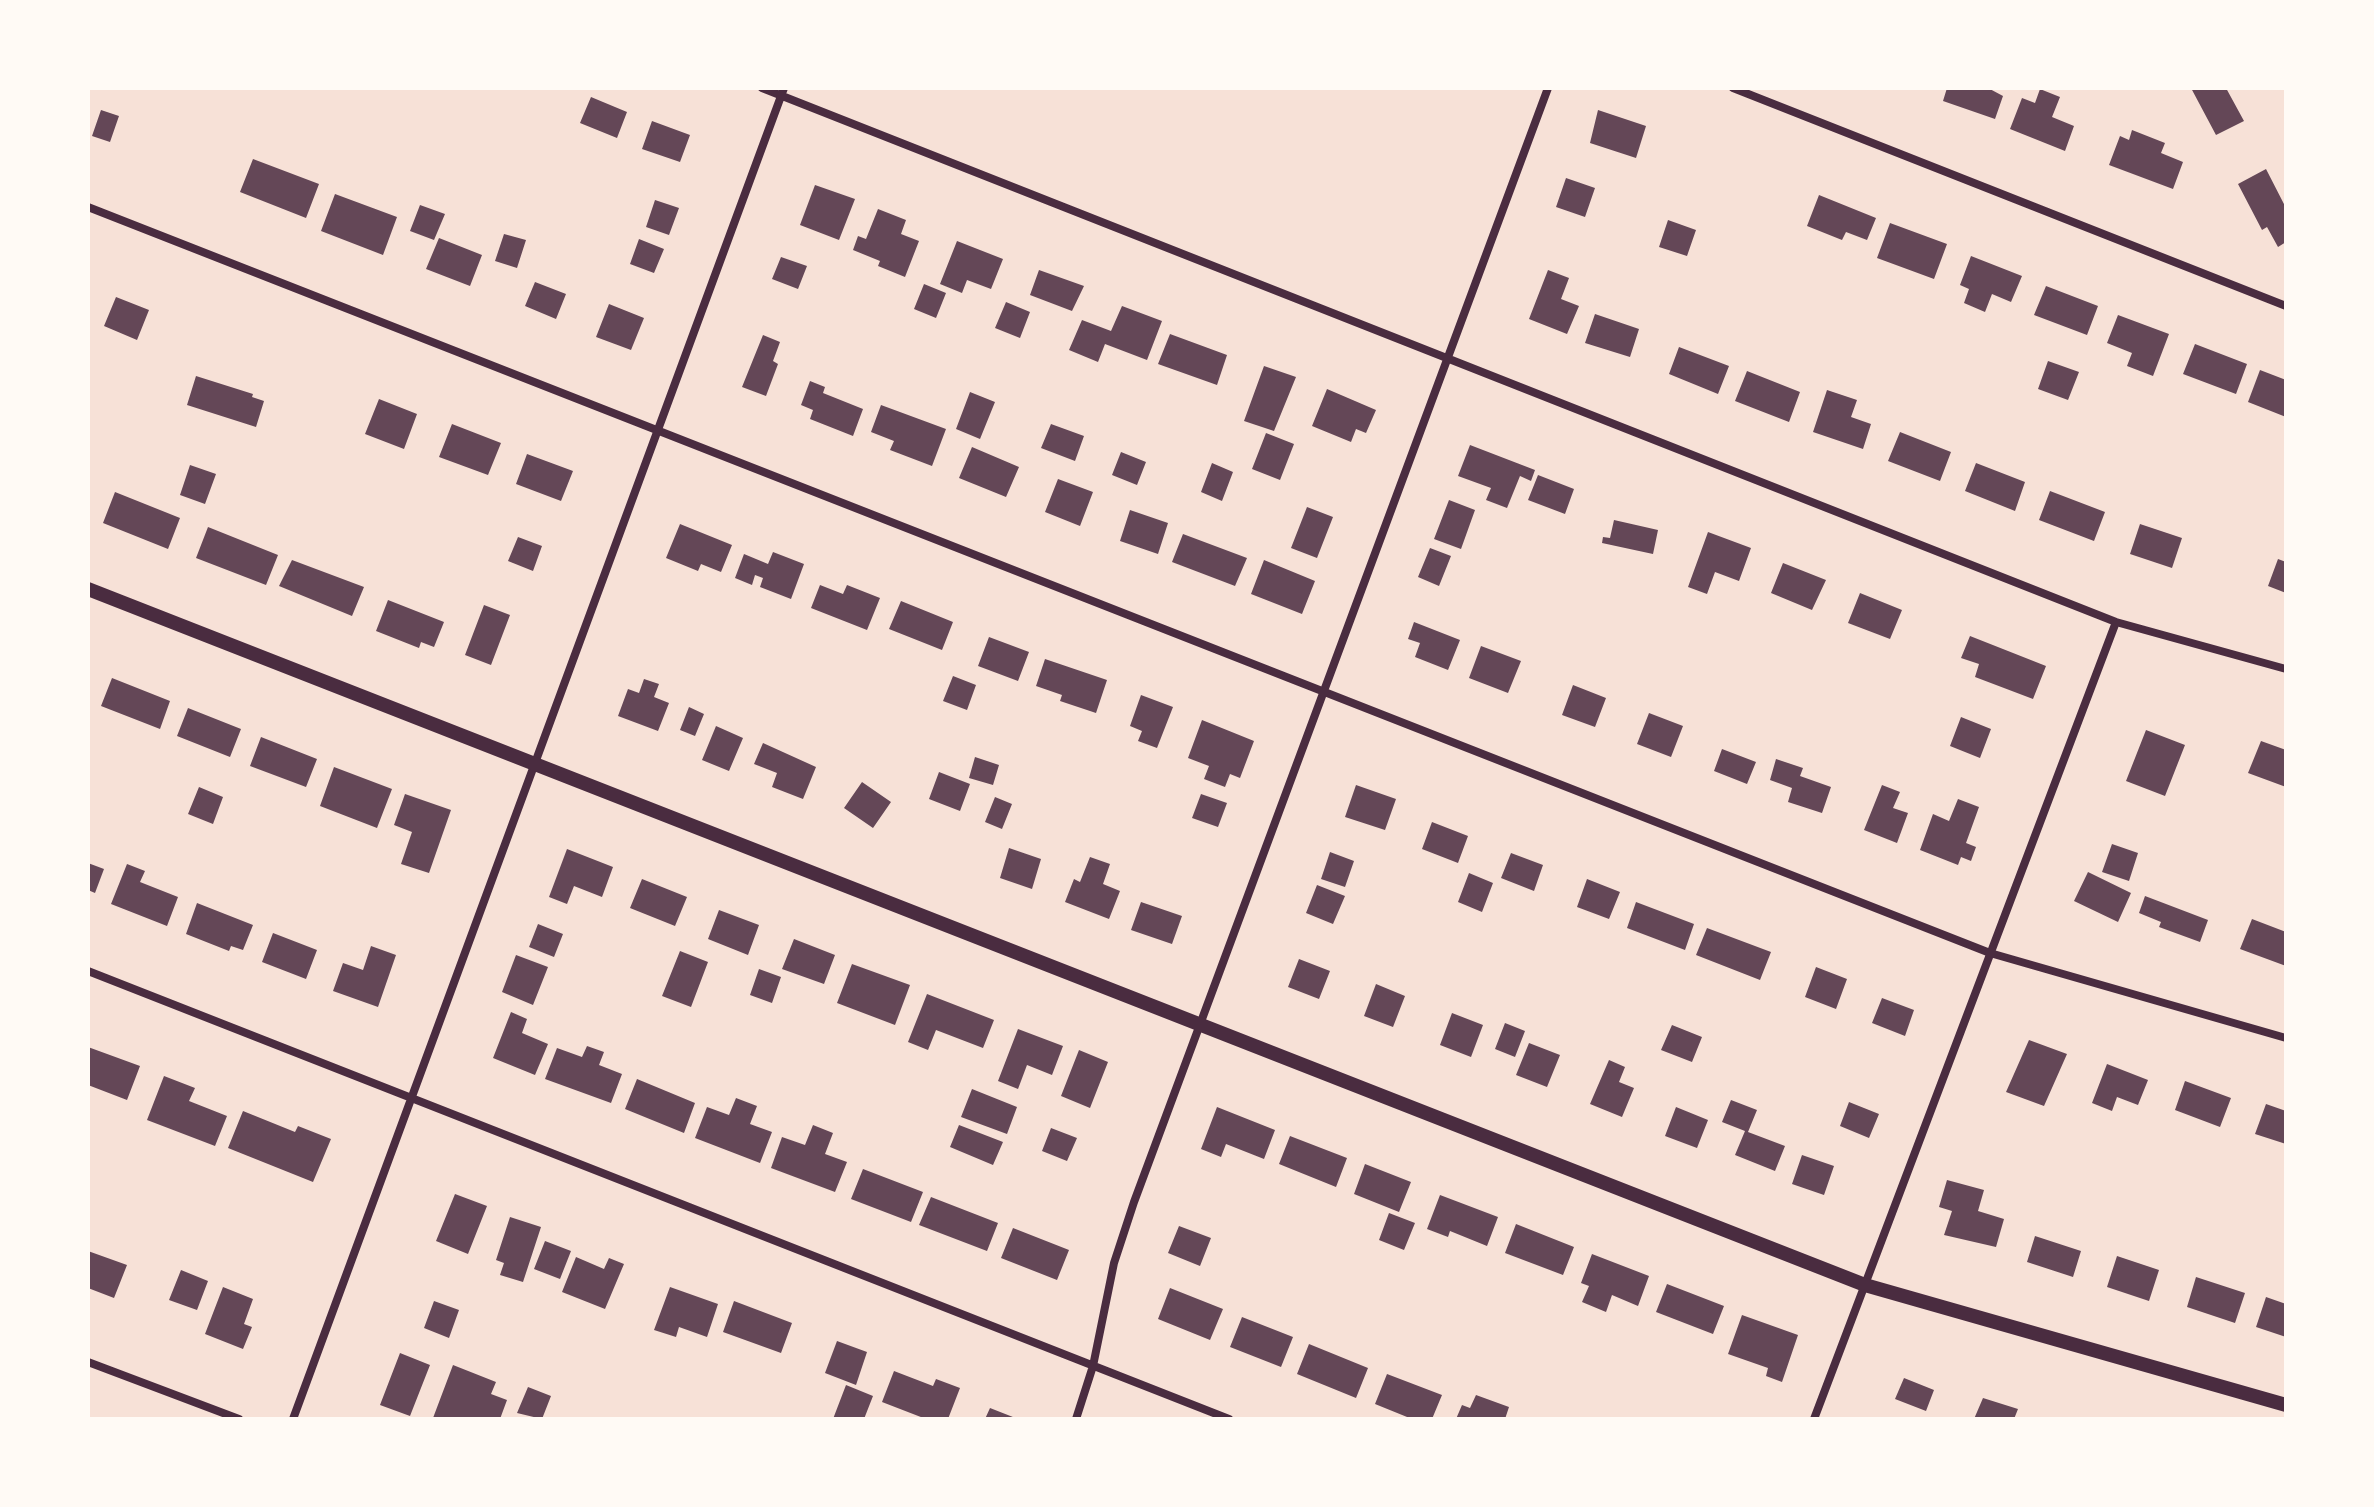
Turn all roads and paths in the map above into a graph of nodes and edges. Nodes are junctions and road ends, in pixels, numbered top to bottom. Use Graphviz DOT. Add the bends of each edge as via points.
graph roads {
  1 [pos="762,88"];
  2 [pos="1548,88"];
  3 [pos="1733,88"];
  4 [pos="783,92"];
  5 [pos="88,207"];
  6 [pos="2286,306"];
  7 [pos="1448,358"];
  8 [pos="657,429"];
  9 [pos="88,589"];
  10 [pos="2116,622"];
  11 [pos="2286,669"];
  12 [pos="1326,692"];
  13 [pos="536,764"];
  14 [pos="1990,953"];
  15 [pos="88,971"];
  16 [pos="1200,1024"];
  17 [pos="2286,1038"];
  18 [pos="411,1096"];
  19 [pos="1865,1285"];
  20 [pos="88,1362"];
  21 [pos="1093,1366"];
  22 [pos="2286,1405"];
  23 [pos="239,1419"];
  24 [pos="293,1419"];
  25 [pos="1076,1419"];
  26 [pos="1229,1419"];
  27 [pos="1814,1419"];
  1 -- 4 [label="street"];
  2 -- 7 [label="street"];
  3 -- 6 [label="street"];
  4 -- 7 [label="street"];
  4 -- 8 [label="street"];
  5 -- 8 [label="street"];
  7 -- 10 [label="street"];
  7 -- 12 [label="street"];
  8 -- 12 [label="street"];
  8 -- 13 [label="street"];
  9 -- 13 [label="street"];
  10 -- 11 [label="street"];
  10 -- 14 [label="street"];
  12 -- 14 [label="street"];
  12 -- 16 [label="street"];
  13 -- 16 [label="street"];
  13 -- 18 [label="street"];
  14 -- 17 [label="street"];
  14 -- 19 [label="street"];
  15 -- 18 [label="street"];
  16 -- 19 [label="street"];
  16 -- 21 [label="street" via="1118,1251"];
  18 -- 21 [label="street"];
  18 -- 24 [label="street"];
  19 -- 22 [label="street"];
  19 -- 27 [label="street"];
  20 -- 23 [label="street"];
  21 -- 25 [label="street"];
  21 -- 26 [label="street"];
}
